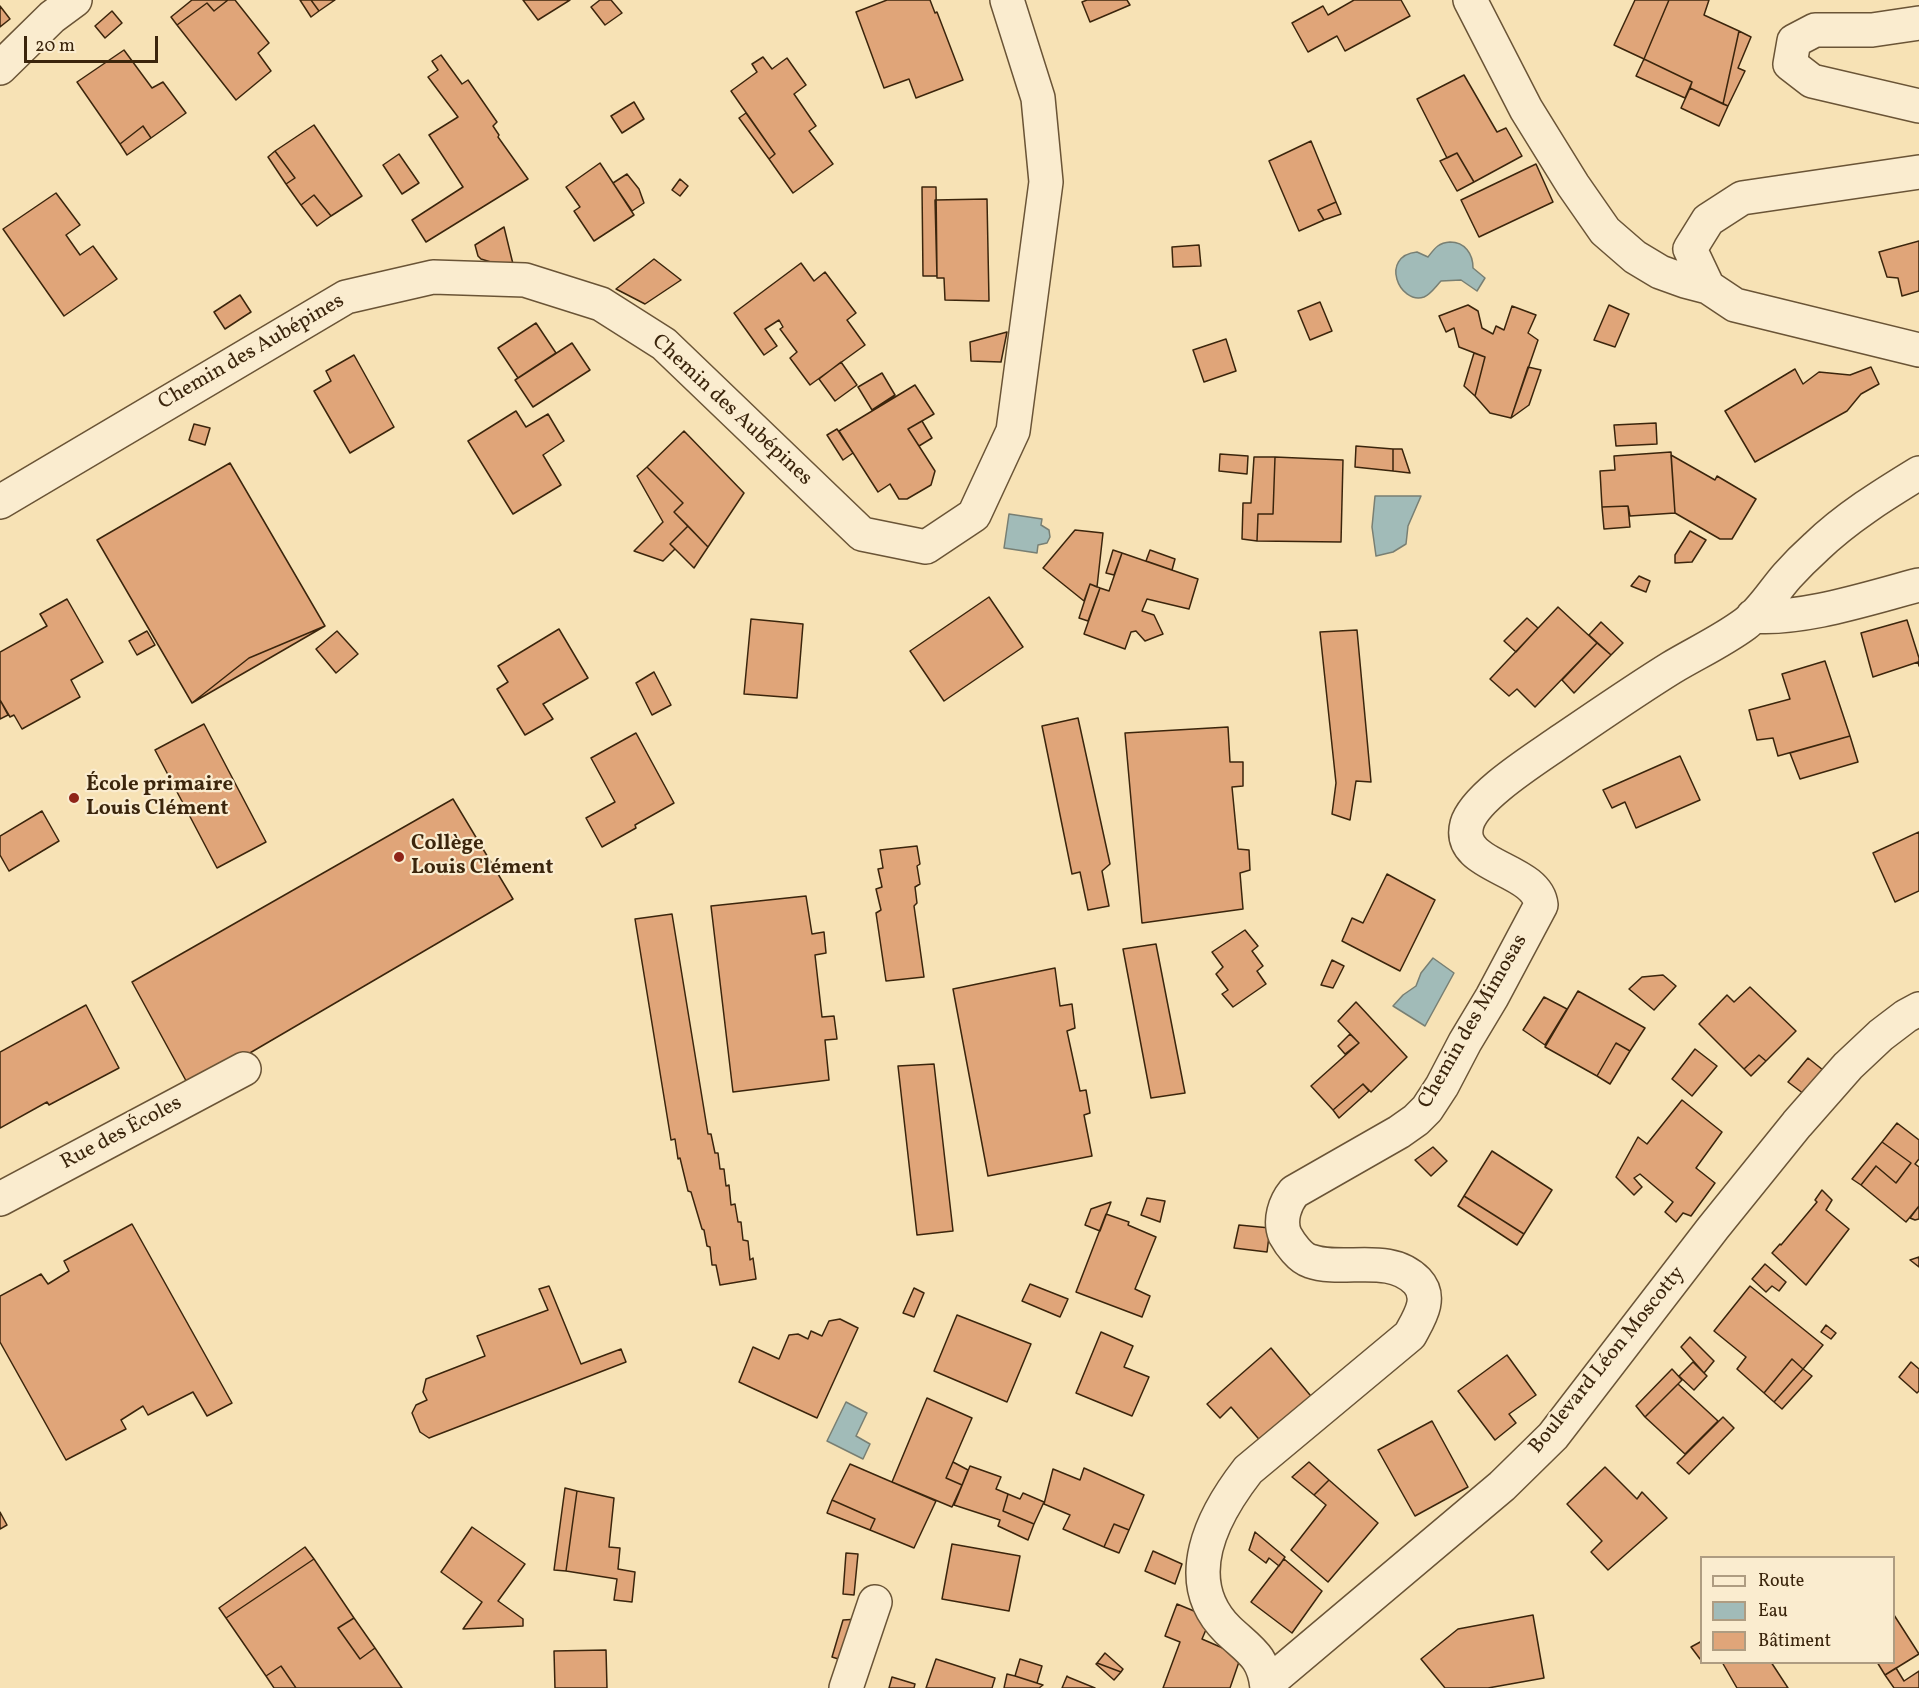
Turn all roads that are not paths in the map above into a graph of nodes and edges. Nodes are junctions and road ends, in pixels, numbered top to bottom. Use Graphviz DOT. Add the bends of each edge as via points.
graph roads {
  1 [pos="75,0"];
  2 [pos="1007,0"];
  3 [pos="1470,0"];
  4 [pos="1919,23"];
  5 [pos="0,68"];
  6 [pos="1919,106"];
  7 [pos="1919,172"];
  8 [pos="1708,287"];
  9 [pos="1919,350"];
  10 [pos="1919,473"];
  11 [pos="0,502"];
  12 [pos="1919,585"];
  13 [pos="1753,616"];
  14 [pos="1919,1009"];
  15 [pos="244,1069"];
  16 [pos="0,1199"];
  17 [pos="876,1602"];
  18 [pos="1267,1686"];
  19 [pos="846,1688"];
  1 -- 5 [label="street"];
  2 -- 11 [label="street, Chemin des Aubépines" via="1038,98 1046,182 1013,431 974,515 926,547 862,534 664,344 601,304 525,280 433,277 345,297"];
  3 -- 8 [label="street" via="1526,109 1605,231 1660,272"];
  4 -- 6 [label="street" via="1872,30 1815,30 1794,41 1790,64 1812,81"];
  7 -- 8 [label="street" via="1742,198 1708,220 1690,249"];
  8 -- 9 [label="street" via="1735,305"];
  10 -- 13 [label="street, Chemin des Mimosas" via="1840,524"];
  12 -- 13 [label="street" via="1809,611"];
  13 -- 18 [label="street, Chemin des Mimosas" via="1532,761 1493,791 1472,814 1467,824 1469,844 1485,860 1532,887 1541,905 1426,1109 1399,1132 1301,1187 1287,1200 1283,1230 1303,1257 1326,1264 1401,1269 1419,1283 1425,1304 1410,1335 1248,1470 1214,1522 1202,1577 1208,1599 1216,1616 1260,1660"];
  14 -- 18 [label="street, Boulevard Léon Moscotty" via="1905,1016 1856,1058 1797,1124 1553,1436 1502,1486"];
  15 -- 16 [label="street, Rue des Écoles"];
  17 -- 19 [label="street"];
}
